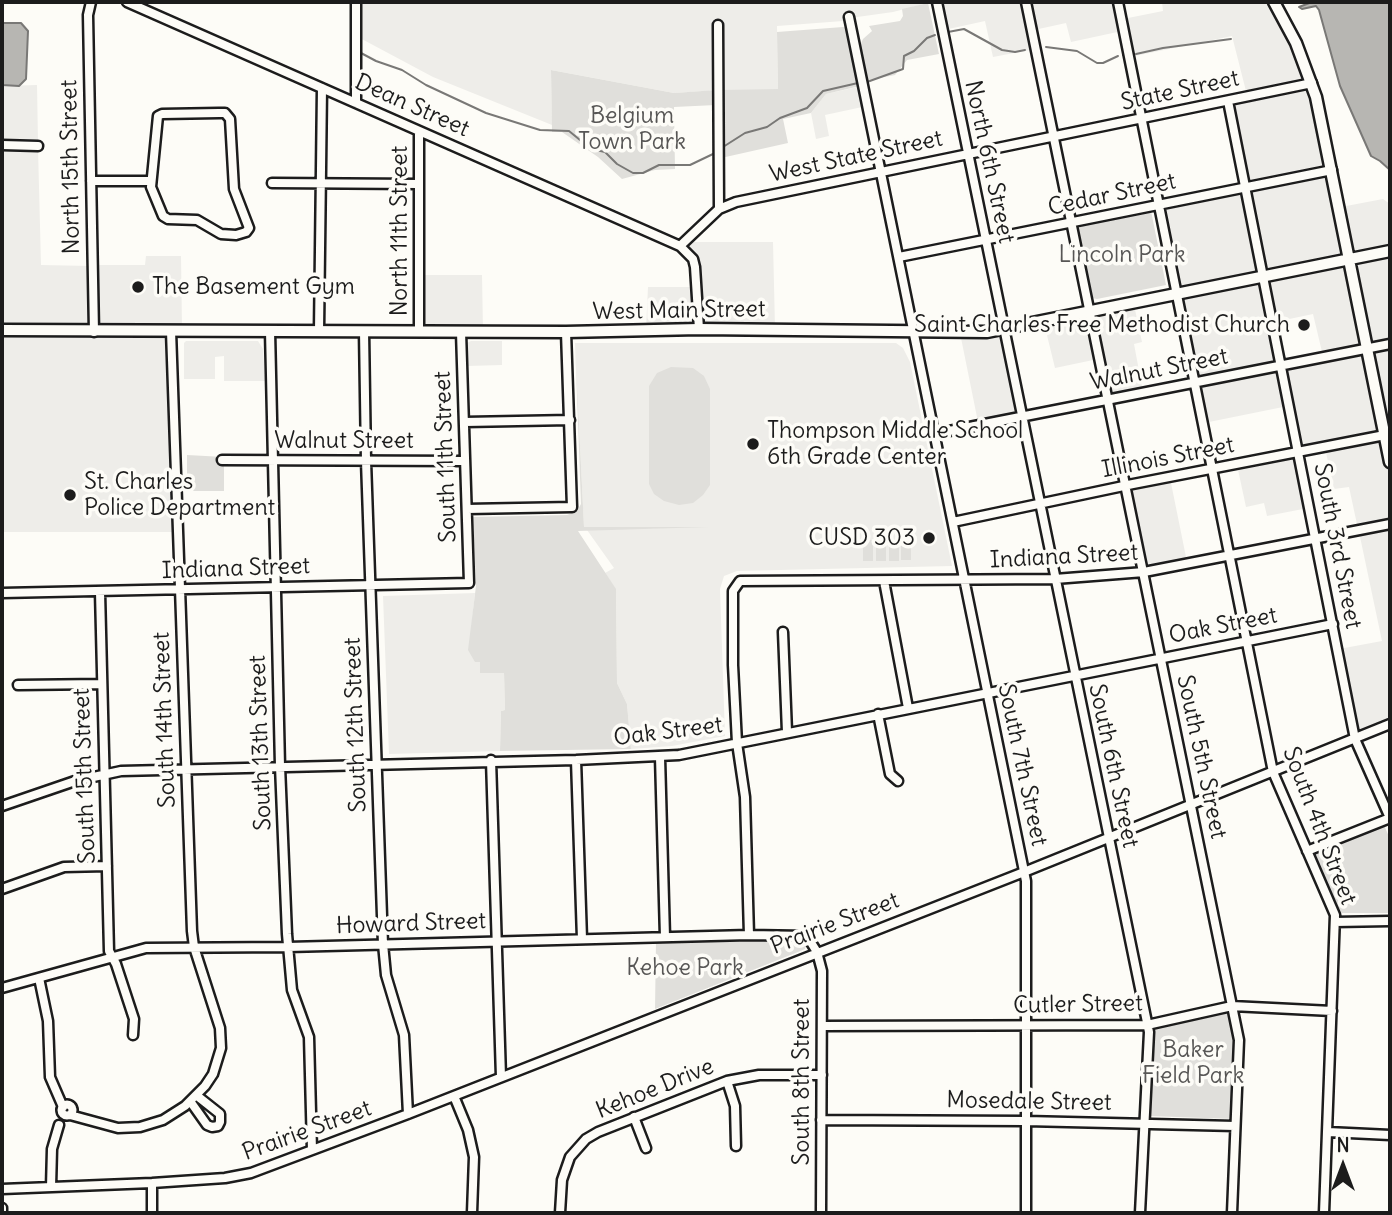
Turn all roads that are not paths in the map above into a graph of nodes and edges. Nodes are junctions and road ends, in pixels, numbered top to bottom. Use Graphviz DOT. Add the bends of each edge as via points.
graph roads {
  1 [pos="92,2"];
  2 [pos="356,2"];
  3 [pos="937,2"];
  4 [pos="1026,2"];
  5 [pos="1118,2"];
  6 [pos="1274,2"];
  7 [pos="133,3"];
  8 [pos="849,18"];
  9 [pos="718,25"];
  10 [pos="1312,83"];
  11 [pos="322,88"];
  12 [pos="1228,101"];
  13 [pos="356,103"];
  14 [pos="1141,118"];
  15 [pos="419,131"];
  16 [pos="1055,136"];
  17 [pos="2,145"];
  18 [pos="38,146"];
  19 [pos="968,154"];
  20 [pos="1332,170"];
  21 [pos="881,172"];
  22 [pos="91,181"];
  23 [pos="151,181"];
  24 [pos="272,183"];
  25 [pos="321,184"];
  26 [pos="419,184"];
  27 [pos="1245,187"];
  28 [pos="1158,205"];
  29 [pos="719,209"];
  30 [pos="1072,223"];
  31 [pos="986,240"];
  32 [pos="680,246"];
  33 [pos="1390,251"];
  34 [pos="899,257"];
  35 [pos="1349,260"];
  36 [pos="1263,276"];
  37 [pos="1176,294"];
  38 [pos="1089,312"];
  39 [pos="699,329"];
  40 [pos="2,330"];
  41 [pos="1004,330"];
  42 [pos="172,331"];
  43 [pos="270,331"];
  44 [pos="319,331"];
  45 [pos="364,331"];
  46 [pos="913,331"];
  47 [pos="94,332"];
  48 [pos="419,332"];
  49 [pos="461,332"];
  50 [pos="566,332"];
  51 [pos="1390,344"];
  52 [pos="1368,348"];
  53 [pos="1281,365"];
  54 [pos="1194,383"];
  55 [pos="1108,400"];
  56 [pos="1021,417"];
  57 [pos="570,420"];
  58 [pos="465,422"];
  59 [pos="934,434"];
  60 [pos="1387,435"];
  61 [pos="1298,452"];
  62 [pos="222,460"];
  63 [pos="272,460"];
  64 [pos="366,461"];
  65 [pos="465,461"];
  66 [pos="1390,462"];
  67 [pos="1213,468"];
  68 [pos="1125,485"];
  69 [pos="1040,504"];
  70 [pos="467,509"];
  71 [pos="953,522"];
  72 [pos="1390,524"];
  73 [pos="1316,537"];
  74 [pos="1230,555"];
  75 [pos="1144,572"];
  76 [pos="1055,579"];
  77 [pos="884,581"];
  78 [pos="965,581"];
  79 [pos="469,582"];
  80 [pos="371,585"];
  81 [pos="276,587"];
  82 [pos="181,590"];
  83 [pos="100,592"];
  84 [pos="2,593"];
  85 [pos="1333,624"];
  86 [pos="783,632"];
  87 [pos="1247,641"];
  88 [pos="1160,659"];
  89 [pos="1074,675"];
  90 [pos="102,684"];
  91 [pos="18,685"];
  92 [pos="988,694"];
  93 [pos="908,708"];
  94 [pos="878,714"];
  95 [pos="1390,724"];
  96 [pos="787,732"];
  97 [pos="1355,738"];
  98 [pos="737,743"];
  99 [pos="660,757"];
  100 [pos="491,760"];
  101 [pos="576,760"];
  102 [pos="378,763"];
  103 [pos="280,766"];
  104 [pos="186,768"];
  105 [pos="1273,772"];
  106 [pos="105,773"];
  107 [pos="898,781"];
  108 [pos="1191,804"];
  109 [pos="2,806"];
  110 [pos="1390,818"];
  111 [pos="1108,837"];
  112 [pos="1307,851"];
  113 [pos="107,866"];
  114 [pos="1024,872"];
  115 [pos="2,889"];
  116 [pos="1390,921"];
  117 [pos="1335,922"];
  118 [pos="749,935"];
  119 [pos="665,937"];
  120 [pos="582,939"];
  121 [pos="498,940"];
  122 [pos="383,944"];
  123 [pos="194,947"];
  124 [pos="288,947"];
  125 [pos="817,952"];
  126 [pos="113,957"];
  127 [pos="39,978"];
  128 [pos="2,988"];
  129 [pos="1232,1006"];
  130 [pos="1332,1011"];
  131 [pos="1026,1025"];
  132 [pos="1147,1025"];
  133 [pos="822,1026"];
  134 [pos="133,1035"];
  135 [pos="822,1075"];
  136 [pos="501,1077"];
  137 [pos="727,1081"];
  138 [pos="454,1096"];
  139 [pos="67,1111"];
  140 [pos="408,1114"];
  141 [pos="634,1117"];
  142 [pos="821,1120"];
  143 [pos="1026,1121"];
  144 [pos="1144,1124"];
  145 [pos="1236,1126"];
  146 [pos="1328,1132"];
  147 [pos="1390,1135"];
  148 [pos="736,1146"];
  149 [pos="646,1148"];
  150 [pos="312,1150"];
  151 [pos="152,1183"];
  152 [pos="51,1187"];
  153 [pos="2,1189"];
  154 [pos="2,1208"];
  155 [pos="2,1213"];
  156 [pos="152,1213"];
  157 [pos="472,1213"];
  158 [pos="560,1213"];
  159 [pos="821,1213"];
  160 [pos="1026,1213"];
  161 [pos="1140,1213"];
  162 [pos="1232,1213"];
  163 [pos="1324,1213"];
  1 -- 22 [label="street, North 15th Street" via="88,15"];
  2 -- 13 [label="street"];
  3 -- 19 [label="street, North 6th Street"];
  4 -- 16 [label="street, South 5th Street"];
  5 -- 14 [label="street, South 4th Street"];
  6 -- 10 [label="main road"];
  7 -- 11 [label="street, Dean Street"];
  8 -- 21 [label="street, South 7th Street"];
  9 -- 29 [label="street"];
  10 -- 12 [label="street, State Street"];
  10 -- 20 [label="main road"];
  11 -- 13 [label="street, Dean Street"];
  11 -- 25 [label="street"];
  12 -- 14 [label="street, State Street"];
  12 -- 27 [label="street, South 3rd Street"];
  13 -- 15 [label="street, Dean Street"];
  14 -- 16 [label="street, State Street"];
  14 -- 28 [label="street, South 4th Street"];
  15 -- 26 [label="street, North 11th Street"];
  15 -- 32 [label="street, Dean Street"];
  16 -- 19 [label="street, West State Street"];
  16 -- 30 [label="street, South 5th Street"];
  17 -- 18 [label="street"];
  19 -- 21 [label="street, West State Street"];
  19 -- 31 [label="street, North 6th Street"];
  20 -- 27 [label="street, Cedar Street"];
  20 -- 35 [label="main road"];
  21 -- 29 [label="street, West State Street"];
  21 -- 34 [label="street, South 7th Street"];
  22 -- 23 [label="street"];
  22 -- 47 [label="street, North 15th Street"];
  23 -- 23 [label="street" via="159,208 168,219 197,220 221,234 247,231 234,189 230,119 225,113 158,116"];
  24 -- 25 [label="street"];
  25 -- 26 [label="street"];
  25 -- 44 [label="street"];
  26 -- 48 [label="street, North 11th Street"];
  27 -- 28 [label="street, Cedar Street"];
  27 -- 36 [label="street, South 3rd Street"];
  28 -- 30 [label="street, Cedar Street"];
  28 -- 37 [label="street, South 4th Street"];
  29 -- 32 [label="street, West State Street"];
  30 -- 31 [label="street, Cedar Street"];
  30 -- 38 [label="street, South 5th Street"];
  31 -- 34 [label="street, Cedar Street"];
  31 -- 41 [label="street, North 6th Street"];
  32 -- 39 [label="street" via="695,267"];
  33 -- 35 [label="main road, West Main Street"];
  34 -- 46 [label="street, South 7th Street"];
  35 -- 36 [label="main road, West Main Street"];
  35 -- 52 [label="main road"];
  36 -- 37 [label="main road, West Main Street"];
  36 -- 53 [label="street, South 3rd Street"];
  37 -- 38 [label="main road, West Main Street"];
  37 -- 54 [label="street, South 4th Street"];
  38 -- 41 [label="main road, West Main Street"];
  38 -- 55 [label="street, South 5th Street"];
  39 -- 46 [label="main road, West Main Street"];
  39 -- 50 [label="main road, West Main Street"];
  40 -- 47 [label="main road, West Main Street"];
  41 -- 46 [label="main road, West Main Street"];
  41 -- 56 [label="street, South 6th Street"];
  42 -- 43 [label="main road, West Main Street"];
  42 -- 47 [label="main road, West Main Street"];
  42 -- 82 [label="street, South 14th Street"];
  43 -- 44 [label="main road, West Main Street"];
  43 -- 63 [label="street, South 13th Street"];
  44 -- 45 [label="main road, West Main Street"];
  45 -- 48 [label="main road, West Main Street"];
  45 -- 64 [label="street, South 12th Street"];
  46 -- 59 [label="street, South 7th Street"];
  48 -- 49 [label="main road, West Main Street"];
  49 -- 50 [label="main road, West Main Street"];
  49 -- 58 [label="street, South 11th Street"];
  50 -- 57 [label="street"];
  51 -- 52 [label="street, Walnut Street"];
  52 -- 53 [label="street, Walnut Street"];
  52 -- 60 [label="main road"];
  53 -- 54 [label="street, Walnut Street"];
  53 -- 61 [label="street, South 3rd Street"];
  54 -- 55 [label="street, Walnut Street"];
  54 -- 67 [label="street, South 4th Street"];
  55 -- 56 [label="street, Walnut Street"];
  55 -- 68 [label="street, South 5th Street"];
  56 -- 59 [label="street, Walnut Street"];
  56 -- 69 [label="street, South 6th Street"];
  57 -- 58 [label="street"];
  57 -- 70 [label="street" via="572,507"];
  58 -- 65 [label="street, South 11th Street"];
  59 -- 71 [label="street, South 7th Street"];
  60 -- 61 [label="street, Illinois Street"];
  60 -- 66 [label="main road"];
  61 -- 67 [label="street, Illinois Street"];
  61 -- 73 [label="street, South 3rd Street"];
  62 -- 63 [label="street, Walnut Street"];
  63 -- 64 [label="street, Walnut Street"];
  63 -- 81 [label="street, South 13th Street"];
  64 -- 65 [label="street, Walnut Street"];
  64 -- 80 [label="street, South 12th Street"];
  65 -- 70 [label="street, South 11th Street"];
  67 -- 68 [label="street, Illinois Street"];
  67 -- 74 [label="street, South 4th Street"];
  68 -- 69 [label="street, Illinois Street"];
  68 -- 75 [label="street, South 5th Street"];
  69 -- 71 [label="street, Illinois Street"];
  69 -- 76 [label="street, South 6th Street"];
  70 -- 79 [label="street, South 11th Street"];
  71 -- 78 [label="street, South 7th Street"];
  72 -- 73 [label="street, Indiana Street"];
  73 -- 74 [label="street, Indiana Street"];
  73 -- 85 [label="street, South 3rd Street"];
  74 -- 75 [label="street, Indiana Street"];
  74 -- 87 [label="street, South 4th Street"];
  75 -- 76 [label="street, Indiana Street"];
  75 -- 88 [label="street, South 5th Street"];
  76 -- 78 [label="street, Indiana Street"];
  76 -- 89 [label="street, South 6th Street"];
  77 -- 78 [label="street, Indiana Street"];
  77 -- 93 [label="street"];
  77 -- 98 [label="street, Indiana Street" via="736,585"];
  78 -- 92 [label="street, South 7th Street"];
  79 -- 80 [label="street, Indiana Street"];
  80 -- 81 [label="street, Indiana Street"];
  80 -- 102 [label="street, South 12th Street"];
  81 -- 82 [label="street, Indiana Street"];
  81 -- 103 [label="street, South 13th Street"];
  82 -- 83 [label="street, Indiana Street"];
  82 -- 104 [label="street, South 14th Street"];
  83 -- 84 [label="street, Indiana Street"];
  83 -- 90 [label="street, South 15th Street"];
  85 -- 87 [label="street, Oak Street"];
  85 -- 97 [label="street, South 3rd Street"];
  86 -- 96 [label="street"];
  87 -- 88 [label="street, Oak Street"];
  87 -- 105 [label="street, South 4th Street"];
  88 -- 89 [label="street, Oak Street"];
  88 -- 108 [label="street, South 5th Street"];
  89 -- 92 [label="street, Oak Street"];
  89 -- 111 [label="street, South 6th Street"];
  90 -- 91 [label="street"];
  90 -- 106 [label="street, South 15th Street"];
  92 -- 93 [label="street, Oak Street"];
  92 -- 114 [label="street, South 7th Street"];
  93 -- 94 [label="street, Oak Street"];
  94 -- 96 [label="street, Oak Street"];
  94 -- 107 [label="street" via="890,774"];
  95 -- 97 [label="street, Prairie Street"];
  96 -- 98 [label="street, Oak Street"];
  97 -- 105 [label="street, Prairie Street"];
  97 -- 110 [label="street, South 3rd Street"];
  98 -- 99 [label="street, Oak Street"];
  98 -- 118 [label="street" via="745,797"];
  99 -- 101 [label="street, Oak Street"];
  99 -- 119 [label="street"];
  100 -- 101 [label="street, Oak Street"];
  100 -- 102 [label="street, Oak Street"];
  100 -- 121 [label="street"];
  101 -- 120 [label="street"];
  102 -- 103 [label="street, Oak Street"];
  102 -- 122 [label="street, South 12th Street"];
  103 -- 104 [label="street, Oak Street"];
  103 -- 124 [label="street, South 13th Street"];
  104 -- 106 [label="street, Oak Street"];
  104 -- 123 [label="street, South 14th Street"];
  105 -- 108 [label="street, Prairie Street"];
  105 -- 112 [label="street, South 4th Street"];
  106 -- 109 [label="street, Oak Street"];
  106 -- 113 [label="street, South 15th Street"];
  108 -- 111 [label="street, Prairie Street"];
  108 -- 129 [label="street, South 5th Street"];
  110 -- 112 [label="street"];
  111 -- 114 [label="street, Prairie Street"];
  111 -- 132 [label="street, South 6th Street"];
  112 -- 117 [label="street, South 4th Street"];
  113 -- 115 [label="street" via="64,867"];
  113 -- 126 [label="street, South 15th Street" via="109,951"];
  114 -- 125 [label="street, Prairie Street"];
  114 -- 131 [label="street, South 7th Street"];
  116 -- 117 [label="street"];
  117 -- 130 [label="street, South 4th Street"];
  118 -- 119 [label="street, Howard Street"];
  118 -- 125 [label="street, Howard Street" via="807,936"];
  119 -- 120 [label="street, Howard Street"];
  120 -- 121 [label="street, Howard Street"];
  121 -- 122 [label="street, Howard Street"];
  121 -- 136 [label="street"];
  122 -- 124 [label="street, Howard Street"];
  122 -- 140 [label="street, South 12th Street" via="386,975 404,1035"];
  123 -- 124 [label="street, Howard Street"];
  123 -- 126 [label="street, Howard Street" via="146,948"];
  123 -- 139 [label="street, South 14th Street" via="218,1018 221,1040 212,1074 193,1098 163,1120 140,1127 118,1128"];
  124 -- 150 [label="street, South 13th Street" via="292,990 309,1037"];
  125 -- 133 [label="street, South 8th Street" via="822,971"];
  125 -- 136 [label="street, Prairie Street"];
  126 -- 127 [label="street, Howard Street"];
  126 -- 134 [label="street, South 15th Street" via="134,1019"];
  127 -- 128 [label="street, Howard Street"];
  127 -- 139 [label="street" via="48,1021 48,1069"];
  129 -- 130 [label="street, Cutler Street"];
  129 -- 132 [label="street, Cutler Street"];
  129 -- 145 [label="street, South 5th Street" via="1239,1040"];
  130 -- 146 [label="street, South 4th Street"];
  131 -- 132 [label="street, Cutler Street"];
  131 -- 133 [label="street, Cutler Street"];
  131 -- 143 [label="street, South 7th Street"];
  132 -- 144 [label="street, South 6th Street"];
  133 -- 135 [label="street, South 8th Street"];
  135 -- 137 [label="street, Kehoe Drive" via="759,1075"];
  135 -- 142 [label="street, South 8th Street"];
  136 -- 138 [label="street, Prairie Street"];
  137 -- 141 [label="street, Kehoe Drive"];
  137 -- 148 [label="street" via="735,1106"];
  138 -- 140 [label="street, Prairie Street"];
  138 -- 157 [label="street" via="474,1157"];
  139 -- 152 [label="street" via="52,1149"];
  140 -- 150 [label="street, Prairie Street"];
  141 -- 149 [label="street"];
  141 -- 158 [label="street, Kehoe Drive" via="598,1132 578,1147 565,1169"];
  142 -- 143 [label="street, Mosedale Street"];
  142 -- 159 [label="street, South 8th Street"];
  143 -- 144 [label="street, Mosedale Street"];
  143 -- 160 [label="street, South 7th Street"];
  144 -- 145 [label="street, Mosedale Street"];
  144 -- 161 [label="street, South 6th Street"];
  145 -- 162 [label="street, South 5th Street"];
  146 -- 147 [label="street"];
  146 -- 163 [label="street, South 4th Street"];
  150 -- 151 [label="street, Prairie Street" via="242,1175"];
  151 -- 152 [label="street, Prairie Street"];
  151 -- 156 [label="street"];
  152 -- 153 [label="street, Prairie Street"];
  154 -- 155 [label="street"];
}
